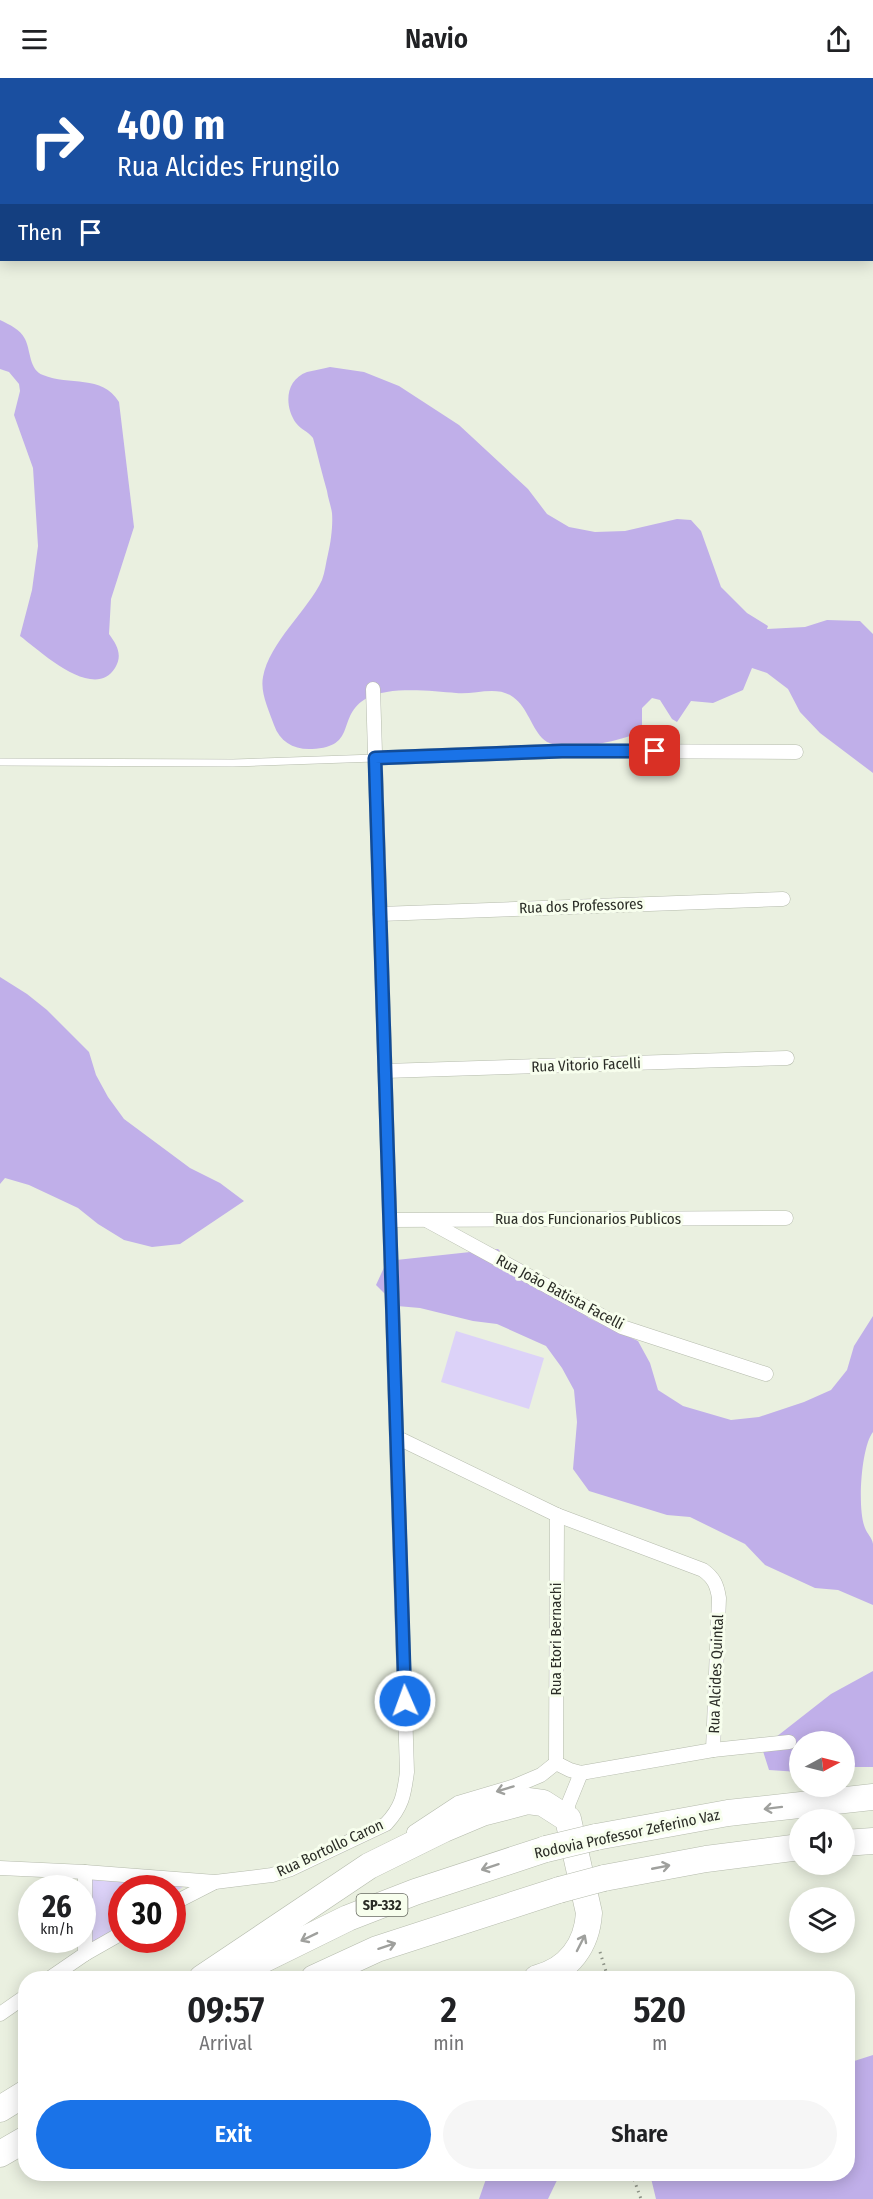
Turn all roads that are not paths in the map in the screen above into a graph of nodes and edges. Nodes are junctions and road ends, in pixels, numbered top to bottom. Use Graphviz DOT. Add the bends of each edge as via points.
graph roads {
  1 [pos="372,689"];
  2 [pos="796,752"];
  3 [pos="375,758"];
  4 [pos="0,762"];
  5 [pos="783,899"];
  6 [pos="380,914"];
  7 [pos="787,1058"];
  8 [pos="385,1071"];
  9 [pos="786,1218"];
  10 [pos="390,1220"];
  11 [pos="427,1220"];
  12 [pos="766,1374"];
  13 [pos="398,1438"];
  14 [pos="557,1515"];
  15 [pos="789,1742"];
  16 [pos="713,1750"];
  17 [pos="556,1763"];
  18 [pos="581,1773"];
  19 [pos="873,1797"];
  20 [pos="568,1819"];
  21 [pos="873,1841"];
  22 [pos="855,1842"];
  23 [pos="789,1848"];
  24 [pos="369,1866"];
  25 [pos="0,1868"];
  26 [pos="85,1872"];
  27 [pos="215,1882"];
  28 [pos="186,1897"];
  29 [pos="108,1941"];
  30 [pos="85,1954"];
  31 [pos="60,1971"];
  32 [pos="212,1971"];
  33 [pos="239,1971"];
  34 [pos="330,1971"];
  35 [pos="556,1971"];
  36 [pos="18,2002"];
  37 [pos="0,2014"];
  38 [pos="18,2097"];
  39 [pos="0,2109"];
  40 [pos="18,2144"];
  41 [pos="0,2154"];
  1 -- 3 [label="street, Rua Bortollo Caron"];
  2 -- 3 [label="street" via="562,751"];
  3 -- 4 [label="lane" via="233,763"];
  3 -- 6 [label="street, Rua Bortollo Caron"];
  5 -- 6 [label="street, Rua dos Professores"];
  6 -- 8 [label="street, Rua Bortollo Caron"];
  7 -- 8 [label="street, Rua Vitorio Facelli"];
  8 -- 10 [label="street, Rua Bortollo Caron"];
  9 -- 11 [label="street, Rua dos Funcionarios Publicos"];
  10 -- 11 [label="street, Rua dos Funcionarios Publicos"];
  10 -- 13 [label="street, Rua Bortollo Caron"];
  11 -- 12 [label="street, Rua João Batista Facelli" via="622,1328"];
  13 -- 14 [label="street"];
  13 -- 27 [label="street, Rua Bortollo Caron" via="405,1793 397,1812 386,1824 291,1869"];
  14 -- 16 [label="street, Rua Alcides Quintal" via="712,1576 719,1598"];
  14 -- 17 [label="street, Rua Etori Bernachi"];
  15 -- 16 [label="street"];
  16 -- 18 [label="street"];
  17 -- 18 [label="street"];
  17 -- 24 [label="street, one-way" via="541,1775 515,1786 458,1803"];
  18 -- 20 [label="street" via="570,1798"];
  19 -- 33 [label="highway, Rodovia Professor Zeferino Vaz / SP-332, one-way, bridge" via="728,1813 546,1849 348,1918"];
  20 -- 24 [label="highway" via="543,1803 528,1801 482,1813"];
  35 -- 20 [label="highway, one-way" via="574,1956 588,1928 589,1913"];
  21 -- 22 [label="highway"];
  34 -- 23 [label="highway, SP-332, one-way, bridge" via="377,1949 559,1890 706,1859"];
  24 -- 32 [label="highway"];
  25 -- 26 [label="street"];
  26 -- 27 [label="street"];
  26 -- 30 [label="street"];
  27 -- 28 [label="street"];
  29 -- 30 [label="street"];
  30 -- 31 [label="street"];
  36 -- 37 [label="street"];
  38 -- 39 [label="highway"];
  40 -- 41 [label="highway"];
}
